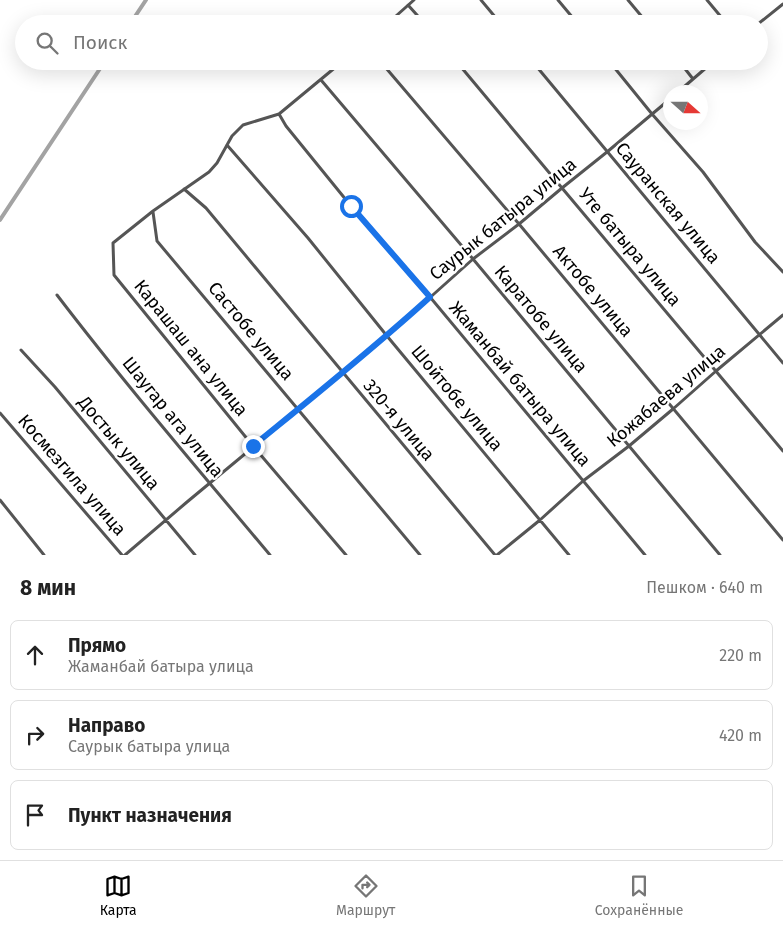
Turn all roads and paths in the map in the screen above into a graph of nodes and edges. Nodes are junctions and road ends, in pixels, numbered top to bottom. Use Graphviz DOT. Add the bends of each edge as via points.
graph roads {
  1 [pos="414,0"];
  2 [pos="481,0"];
  3 [pos="558,0"];
  4 [pos="628,0"];
  5 [pos="707,0"];
  6 [pos="782,2"];
  7 [pos="408,5"];
  8 [pos="397,15"];
  9 [pos="417,15"];
  10 [pos="494,15"];
  11 [pos="570,15"];
  12 [pos="640,15"];
  13 [pos="720,15"];
  14 [pos="768,15"];
  15 [pos="333,70"];
  16 [pos="388,70"];
  17 [pos="464,70"];
  18 [pos="540,70"];
  19 [pos="616,70"];
  20 [pos="686,70"];
  21 [pos="704,70"];
  22 [pos="693,79"];
  23 [pos="321,80"];
  24 [pos="686,85"];
  25 [pos="663,105"];
  26 [pos="279,114"];
  27 [pos="652,114"];
  28 [pos="227,145"];
  29 [pos="608,152"];
  30 [pos="562,188"];
  31 [pos="184,189"];
  32 [pos="153,211"];
  33 [pos="519,224"];
  34 [pos="474,259"];
  35 [pos="783,272"];
  36 [pos="57,295"];
  37 [pos="430,297"];
  38 [pos="783,315"];
  39 [pos="760,334"];
  40 [pos="388,336"];
  41 [pos="21,350"];
  42 [pos="783,363"];
  43 [pos="716,371"];
  44 [pos="343,374"];
  45 [pos="298,409"];
  46 [pos="673,409"];
  47 [pos="0,413"];
  48 [pos="253,446"];
  49 [pos="629,446"];
  50 [pos="783,451"];
  51 [pos="583,481"];
  52 [pos="209,483"];
  53 [pos="0,500"];
  54 [pos="166,520"];
  55 [pos="540,520"];
  56 [pos="783,540"];
  57 [pos="44,555"];
  58 [pos="124,555"];
  59 [pos="195,555"];
  60 [pos="270,555"];
  61 [pos="346,555"];
  62 [pos="420,555"];
  63 [pos="496,555"];
  64 [pos="569,555"];
  65 [pos="645,555"];
  66 [pos="720,555"];
  1 -- 7 [label="street"];
  2 -- 10 [label="street"];
  3 -- 11 [label="street"];
  4 -- 12 [label="street"];
  5 -- 13 [label="street"];
  6 -- 14 [label="street"];
  7 -- 8 [label="street"];
  7 -- 9 [label="street"];
  15 -- 23 [label="street"];
  16 -- 33 [label="street, Актобе улица"];
  17 -- 30 [label="street, Уте батыра улица"];
  18 -- 29 [label="street, Сауранская улица"];
  19 -- 27 [label="street"];
  20 -- 22 [label="street"];
  21 -- 22 [label="street"];
  22 -- 24 [label="street"];
  23 -- 26 [label="street"];
  23 -- 34 [label="street, Каратобе улица"];
  25 -- 27 [label="street, Саурык батыра улица"];
  26 -- 28 [label="street" via="243,125"];
  26 -- 37 [label="street, Жаманбай батыра улица" via="351,206"];
  27 -- 29 [label="street, Саурык батыра улица"];
  27 -- 35 [label="street"];
  28 -- 31 [label="street" via="209,172"];
  28 -- 40 [label="street, Шойтобе улица"];
  29 -- 30 [label="street, Саурык батыра улица"];
  29 -- 39 [label="street, Сауранская улица"];
  30 -- 33 [label="street, Саурык батыра улица"];
  30 -- 43 [label="street, Уте батыра улица"];
  31 -- 32 [label="street"];
  31 -- 44 [label="street, 320-я улица" via="206,208"];
  32 -- 45 [label="street, Састобе улица" via="157,241"];
  32 -- 48 [label="street, Карашаш ана улица" via="113,243 114,275"];
  33 -- 34 [label="street, Саурык батыра улица"];
  33 -- 46 [label="street, Актобе улица"];
  34 -- 37 [label="street, Саурык батыра улица"];
  34 -- 49 [label="street, Каратобе улица"];
  36 -- 52 [label="street, Шаугар ага улица"];
  37 -- 40 [label="street, Саурык батыра улица"];
  37 -- 51 [label="street, Жаманбай батыра улица"];
  38 -- 39 [label="street, Кожабаева улица"];
  39 -- 42 [label="street, Сауранская улица"];
  39 -- 43 [label="street, Кожабаева улица"];
  40 -- 44 [label="street, Саурык батыра улица"];
  40 -- 55 [label="street, Шойтобе улица"];
  41 -- 54 [label="street, Достык улица"];
  43 -- 46 [label="street, Кожабаева улица"];
  43 -- 50 [label="street, Уте батыра улица"];
  44 -- 45 [label="street, Саурык батыра улица"];
  44 -- 63 [label="street, 320-я улица"];
  45 -- 48 [label="street, Саурык батыра улица"];
  45 -- 62 [label="street, Састобе улица"];
  46 -- 49 [label="street, Кожабаева улица"];
  46 -- 56 [label="street, Актобе улица"];
  47 -- 58 [label="street, Космезгила улица"];
  48 -- 52 [label="street, Саурык батыра улица"];
  48 -- 61 [label="street, Карашаш ана улица"];
  49 -- 51 [label="street, Кожабаева улица"];
  49 -- 66 [label="street, Каратобе улица"];
  51 -- 55 [label="street, Кожабаева улица"];
  51 -- 65 [label="street, Жаманбай батыра улица"];
  52 -- 54 [label="street, Саурык батыра улица"];
  52 -- 60 [label="street, Шаугар ага улица"];
  53 -- 57 [label="street"];
  54 -- 58 [label="street, Саурык батыра улица"];
  54 -- 59 [label="street, Достык улица"];
  55 -- 63 [label="street, Кожабаева улица"];
  55 -- 64 [label="street, Шойтобе улица"];
}
